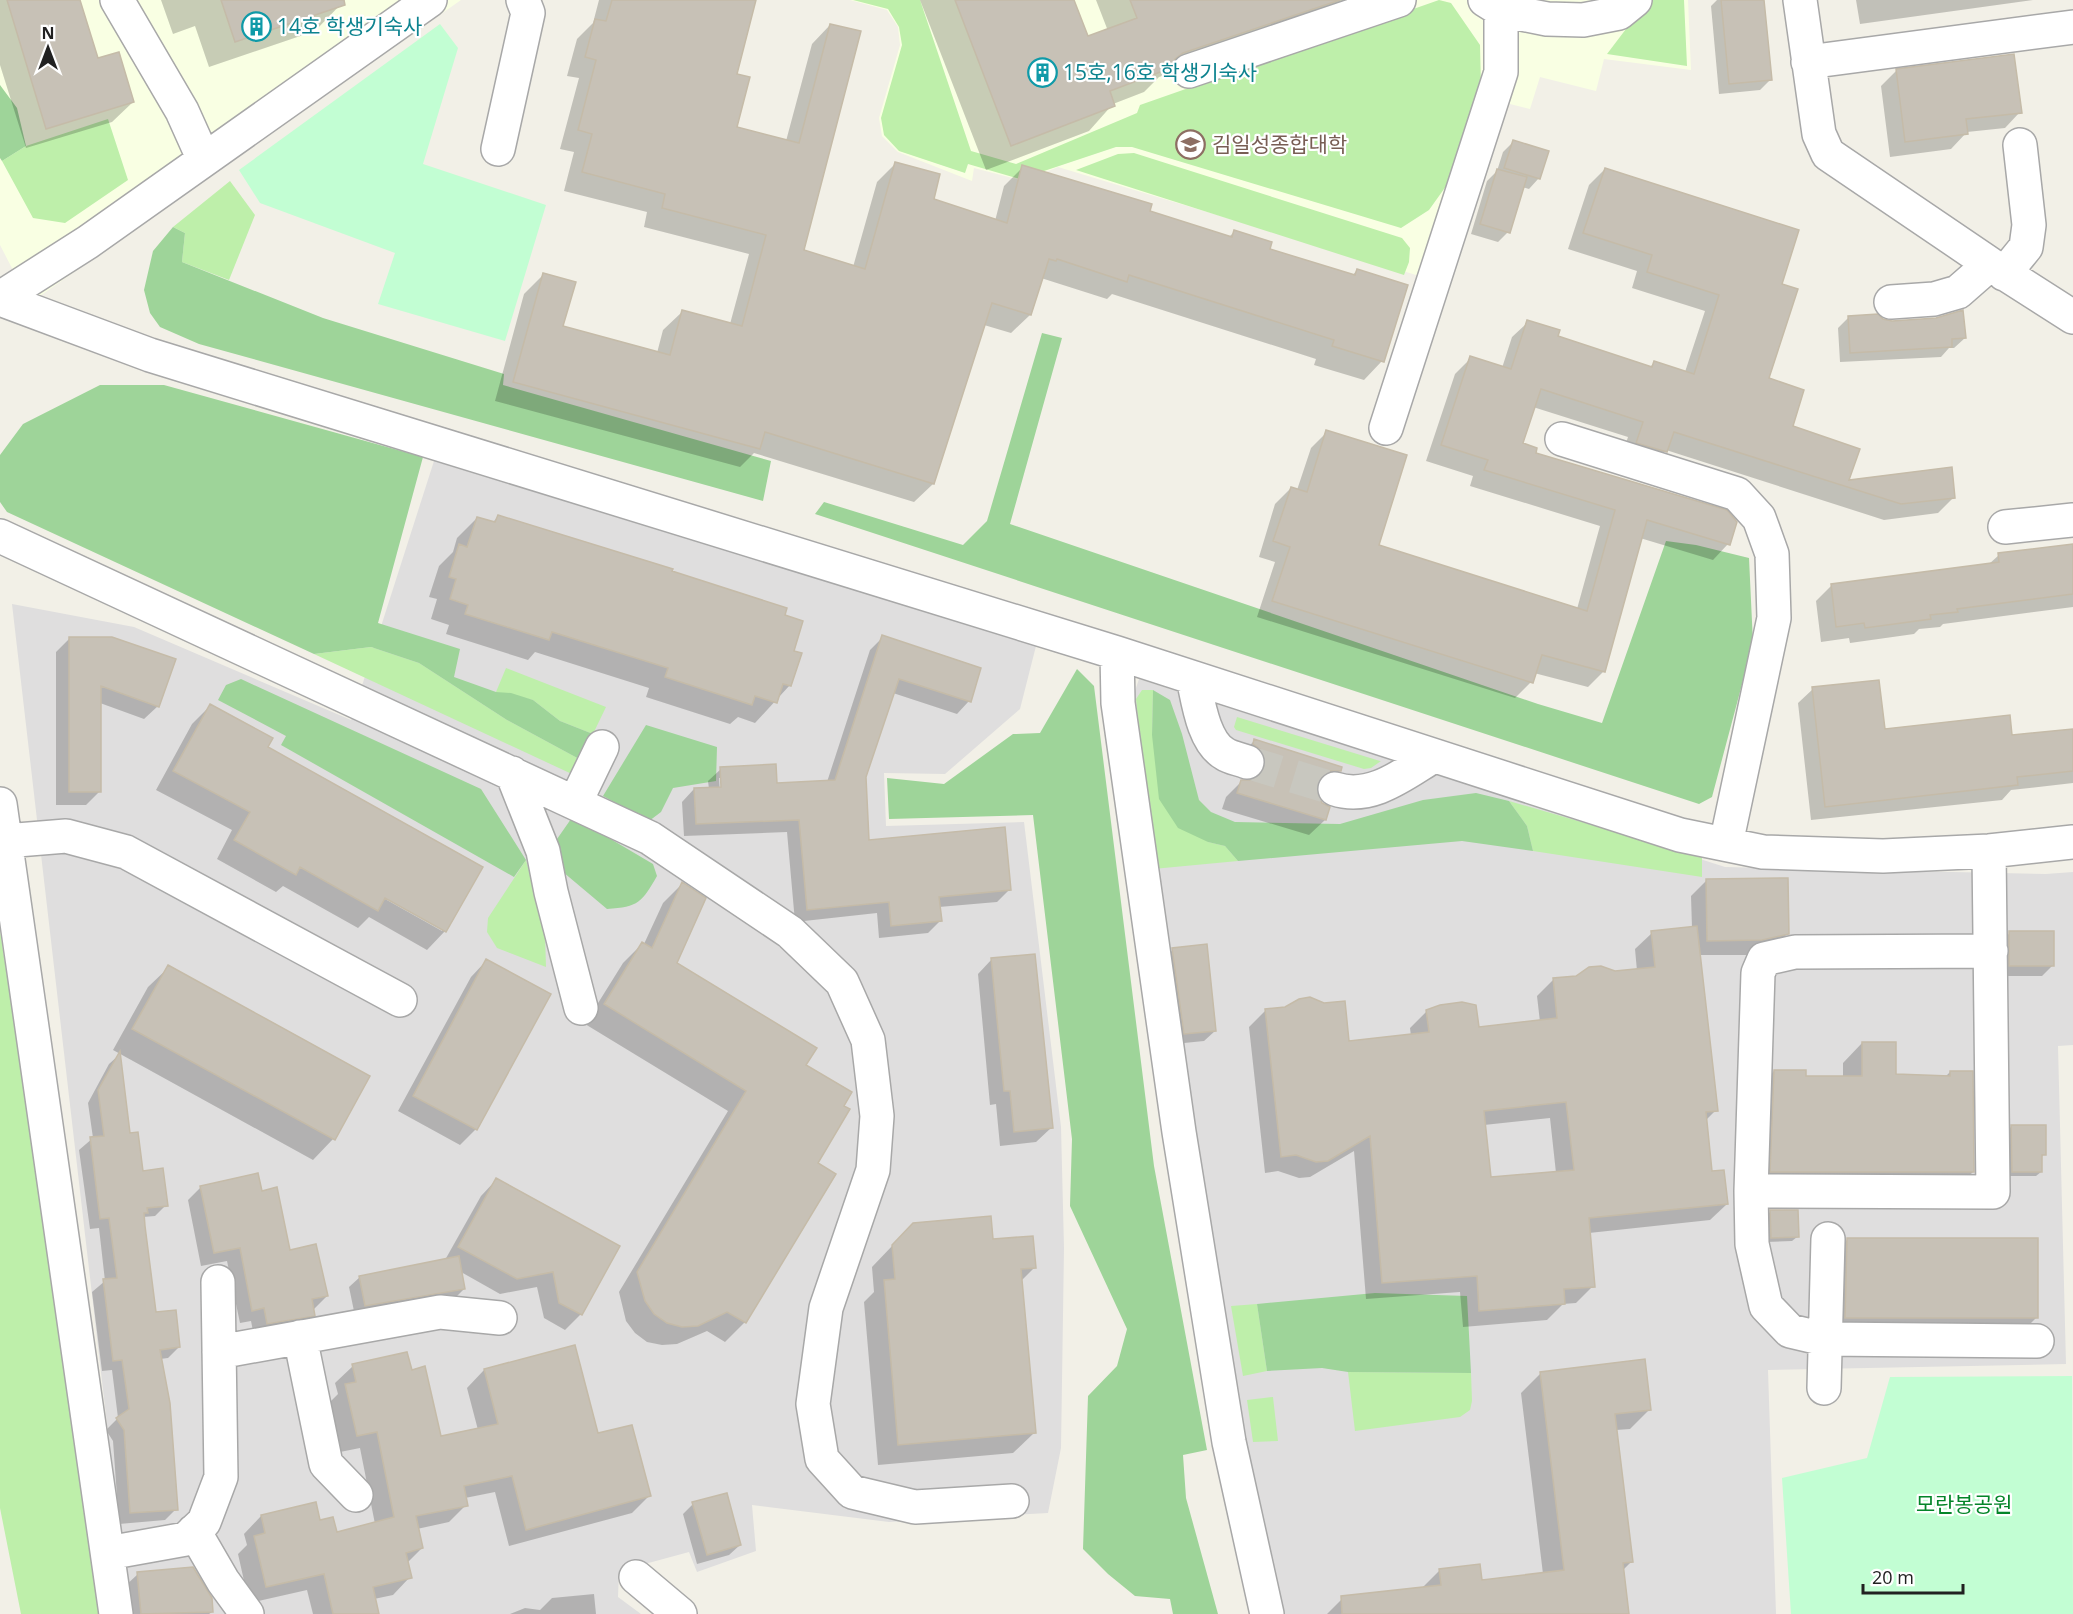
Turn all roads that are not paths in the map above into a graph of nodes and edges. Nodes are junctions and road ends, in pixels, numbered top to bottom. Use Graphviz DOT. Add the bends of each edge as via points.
graph roads {
  1 [pos="117,0"];
  2 [pos="430,0"];
  3 [pos="523,0"];
  4 [pos="1399,0"];
  5 [pos="1635,0"];
  6 [pos="1800,0"];
  7 [pos="1493,5"];
  8 [pos="2073,27"];
  9 [pos="1808,62"];
  10 [pos="1189,71"];
  11 [pos="2020,145"];
  12 [pos="498,149"];
  13 [pos="204,160"];
  14 [pos="1997,269"];
  15 [pos="0,299"];
  16 [pos="1891,302"];
  17 [pos="2073,317"];
  18 [pos="1386,428"];
  19 [pos="1562,439"];
  20 [pos="2073,520"];
  21 [pos="2005,527"];
  22 [pos="0,536"];
  23 [pos="1117,653"];
  24 [pos="1193,678"];
  25 [pos="602,747"];
  26 [pos="1432,757"];
  27 [pos="1247,762"];
  28 [pos="512,773"];
  29 [pos="1335,789"];
  30 [pos="575,803"];
  31 [pos="0,804"];
  32 [pos="5,841"];
  33 [pos="2073,842"];
  34 [pos="1726,844"];
  35 [pos="1989,851"];
  36 [pos="1990,951"];
  37 [pos="400,1000"];
  38 [pos="581,1008"];
  39 [pos="1751,1191"];
  40 [pos="1828,1239"];
  41 [pos="218,1282"];
  42 [pos="500,1318"];
  43 [pos="300,1337"];
  44 [pos="1824,1339"];
  45 [pos="2037,1341"];
  46 [pos="219,1352"];
  47 [pos="1824,1388"];
  48 [pos="356,1494"];
  49 [pos="1012,1501"];
  50 [pos="194,1531"];
  51 [pos="108,1553"];
  52 [pos="636,1577"];
  53 [pos="116,1614"];
  54 [pos="247,1614"];
  55 [pos="680,1614"];
  56 [pos="1267,1614"];
  1 -- 13 [label="street" via="182,111"];
  2 -- 13 [label="street"];
  3 -- 12 [label="street" via="528,13"];
  4 -- 10 [label="street"];
  5 -- 7 [label="street" via="1619,13 1583,20 1547,19"];
  6 -- 9 [label="street"];
  7 -- 18 [label="street" via="1500,72"];
  8 -- 9 [label="street"];
  9 -- 14 [label="street" via="1819,134 1828,154"];
  11 -- 14 [label="street" via="2029,225 2026,247"];
  13 -- 15 [label="street"];
  14 -- 16 [label="street" via="1958,291 1934,299"];
  14 -- 17 [label="street"];
  15 -- 23 [label="street" via="150,355"];
  19 -- 34 [label="street" via="1737,494 1759,518 1772,554 1774,618"];
  20 -- 21 [label="street"];
  22 -- 28 [label="street"];
  23 -- 24 [label="street"];
  23 -- 56 [label="street" via="1118,703 1179,1132 1229,1442"];
  24 -- 26 [label="street"];
  24 -- 27 [label="street" via="1205,726 1215,746"];
  25 -- 30 [label="street"];
  26 -- 29 [label="street" via="1388,784 1361,792"];
  26 -- 34 [label="street" via="1680,835"];
  28 -- 30 [label="street"];
  28 -- 38 [label="street" via="543,850"];
  30 -- 49 [label="street" via="650,838 790,932 842,982 868,1040 878,1116 873,1170 826,1308 813,1404 822,1459 852,1492 915,1507"];
  31 -- 32 [label="street"];
  32 -- 37 [label="street" via="66,836 126,852"];
  32 -- 51 [label="street"];
  33 -- 35 [label="street"];
  34 -- 35 [label="street" via="1763,852 1883,856"];
  35 -- 36 [label="street"];
  36 -- 39 [label="street" via="1795,952 1764,959 1758,973"];
  36 -- 39 [label="street" via="1993,1192"];
  39 -- 44 [label="street" via="1752,1244 1766,1306 1790,1331"];
  40 -- 44 [label="street"];
  41 -- 46 [label="street"];
  42 -- 43 [label="street" via="440,1312"];
  43 -- 46 [label="street"];
  43 -- 48 [label="street" via="326,1464"];
  44 -- 45 [label="street"];
  44 -- 47 [label="street"];
  46 -- 50 [label="street" via="221,1477 204,1522"];
  50 -- 51 [label="street" via="186,1539"];
  50 -- 54 [label="street"];
  51 -- 53 [label="street"];
  52 -- 55 [label="street"];
}
